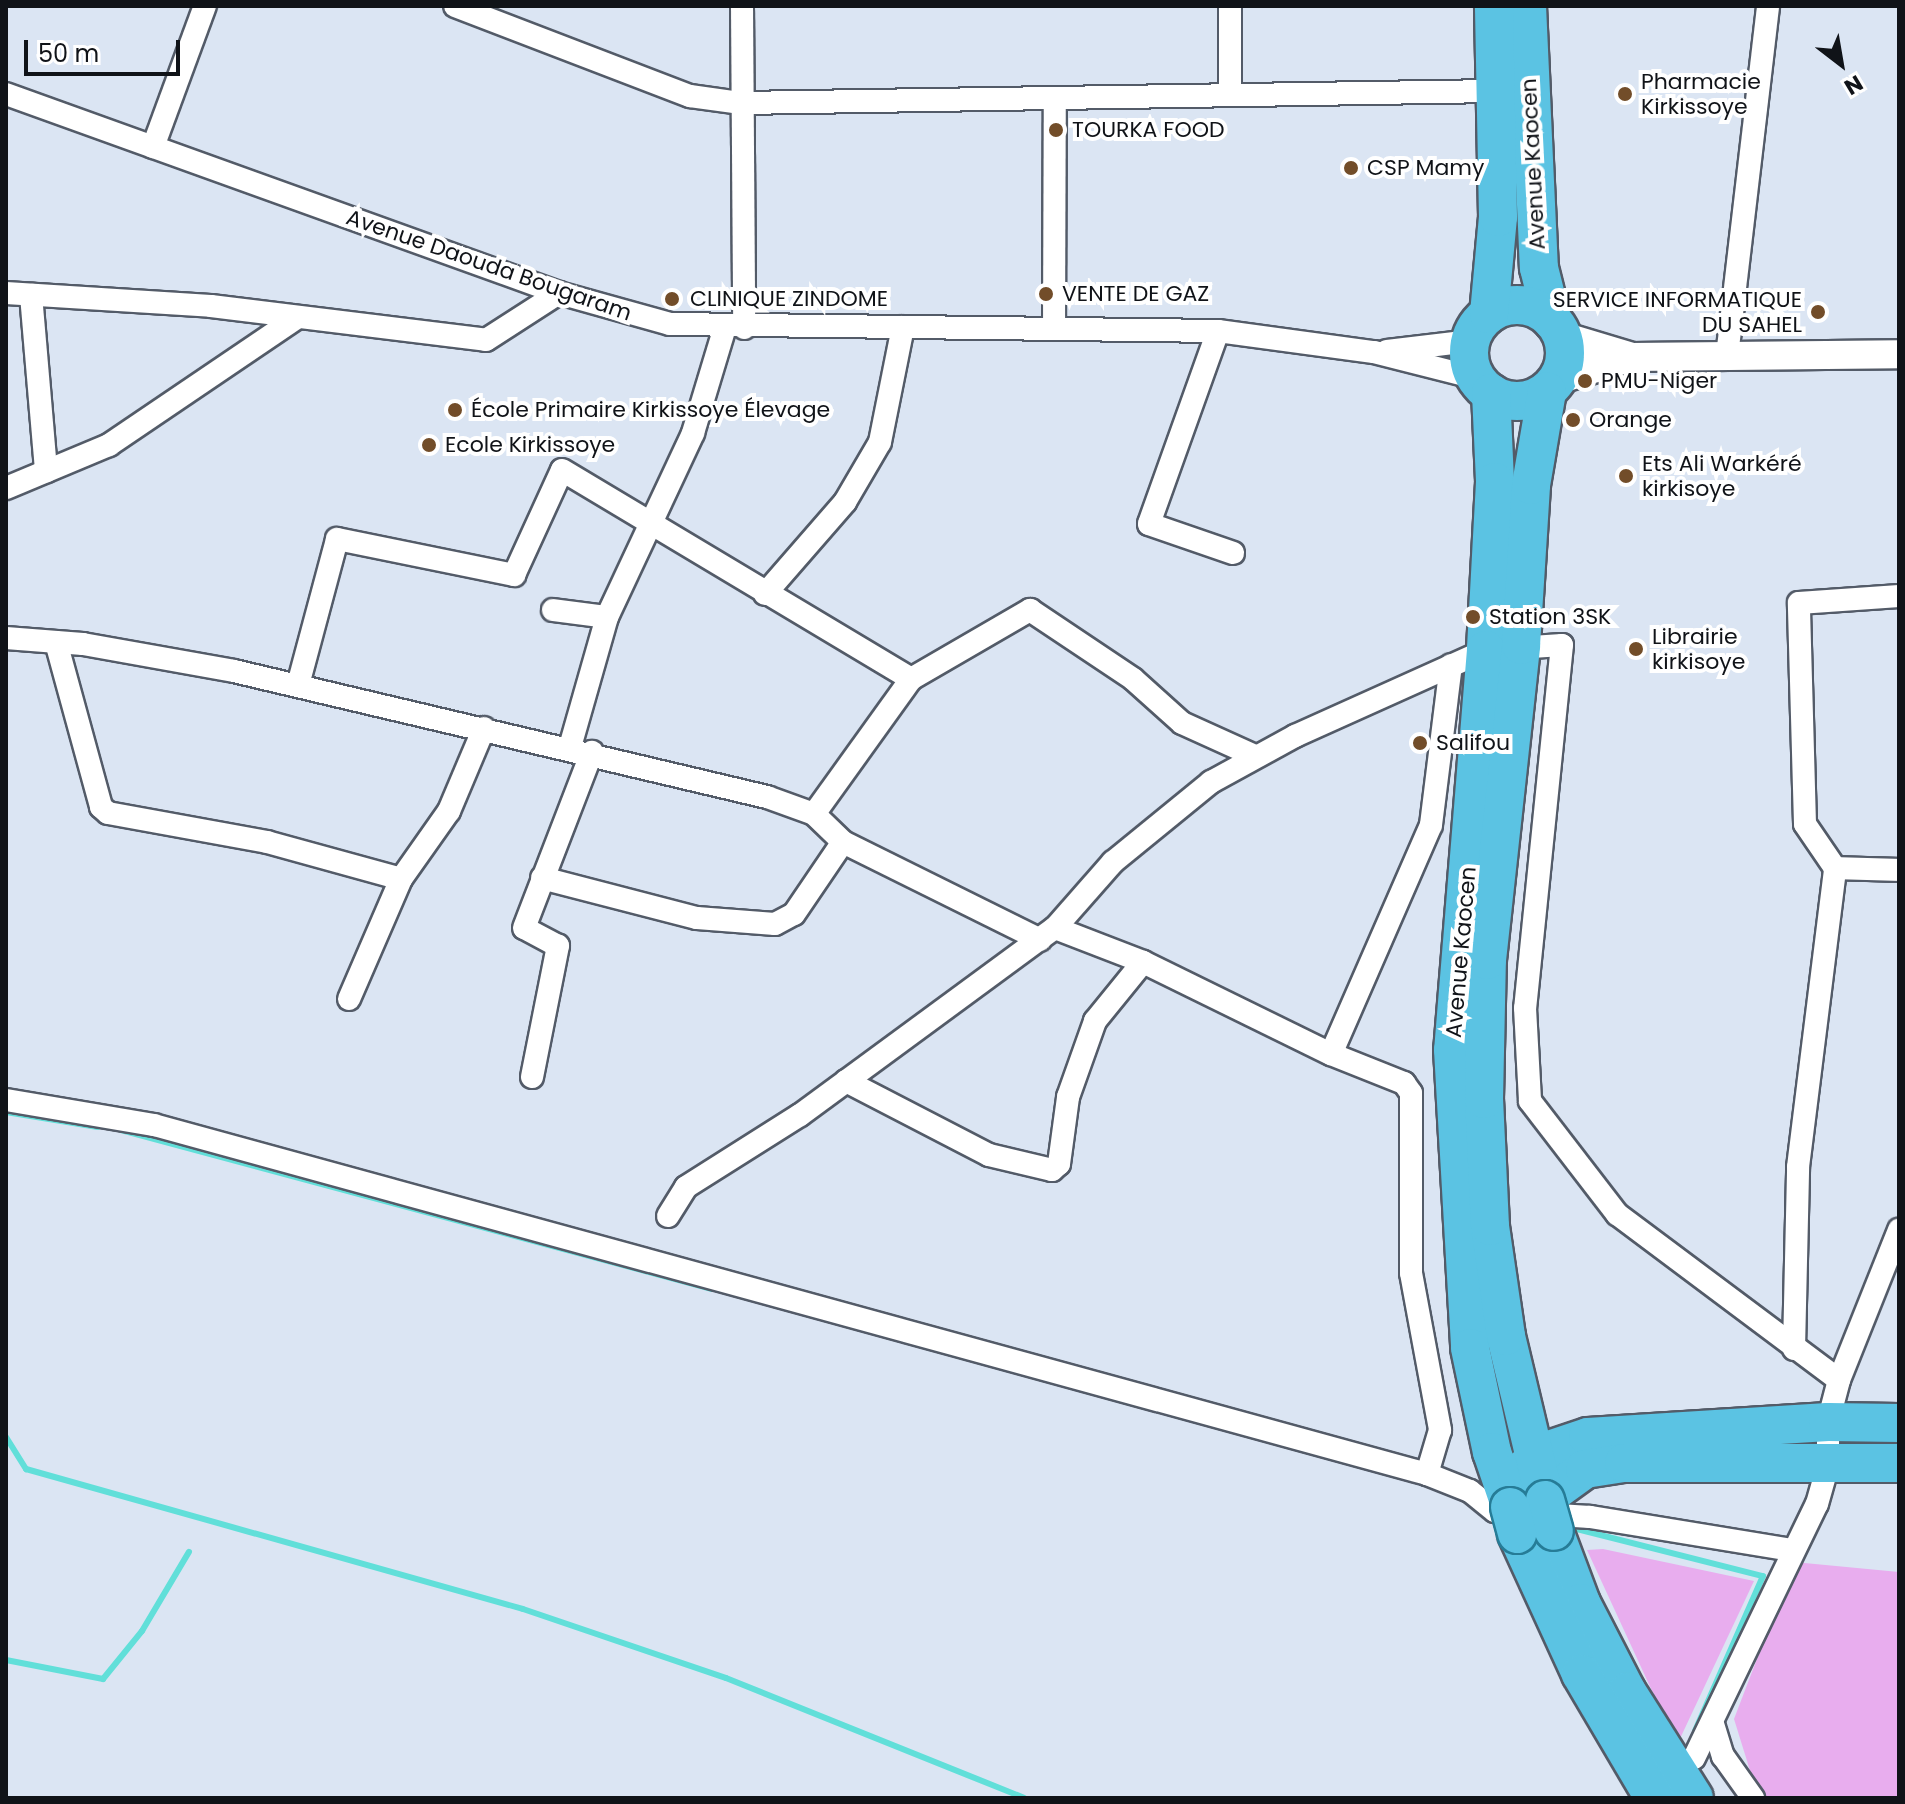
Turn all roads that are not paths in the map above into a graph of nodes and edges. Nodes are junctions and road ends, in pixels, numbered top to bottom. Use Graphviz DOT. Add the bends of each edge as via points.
graph roads {
  1 [pos="205,6"];
  2 [pos="455,6"];
  3 [pos="742,6"];
  4 [pos="1230,6"];
  5 [pos="1494,6"];
  6 [pos="1527,6"];
  7 [pos="1768,6"];
  8 [pos="1496,91"];
  9 [pos="6,94"];
  10 [pos="1230,95"];
  11 [pos="1055,98"];
  12 [pos="740,103"];
  13 [pos="153,147"];
  14 [pos="6,293"];
  15 [pos="559,293"];
  16 [pos="31,295"];
  17 [pos="295,319"];
  18 [pos="734,327"];
  19 [pos="903,327"];
  20 [pos="1557,328"];
  21 [pos="1054,329"];
  22 [pos="1218,331"];
  23 [pos="1374,352"];
  24 [pos="1899,354"];
  25 [pos="1727,356"];
  26 [pos="1482,357"];
  27 [pos="1632,357"];
  28 [pos="1552,385"];
  29 [pos="46,471"];
  30 [pos="6,488"];
  31 [pos="650,522"];
  32 [pos="1233,553"];
  33 [pos="765,594"];
  34 [pos="1899,596"];
  35 [pos="553,610"];
  36 [pos="607,617"];
  37 [pos="6,638"];
  38 [pos="56,642"];
  39 [pos="1503,647"];
  40 [pos="1451,665"];
  41 [pos="911,679"];
  42 [pos="298,685"];
  43 [pos="484,728"];
  44 [pos="581,750"];
  45 [pos="1255,756"];
  46 [pos="814,814"];
  47 [pos="843,842"];
  48 [pos="1835,868"];
  49 [pos="1899,870"];
  50 [pos="542,878"];
  51 [pos="401,879"];
  52 [pos="1048,934"];
  53 [pos="1143,962"];
  54 [pos="349,999"];
  55 [pos="1331,1054"];
  56 [pos="532,1077"];
  57 [pos="846,1081"];
  58 [pos="6,1100"];
  59 [pos="668,1216"];
  60 [pos="1899,1230"];
  61 [pos="1794,1349"];
  62 [pos="1839,1380"];
  63 [pos="1519,1384"];
  64 [pos="1828,1422"];
  65 [pos="1899,1423"];
  66 [pos="1588,1437"];
  67 [pos="1536,1458"];
  68 [pos="1899,1463"];
  69 [pos="1828,1465"];
  70 [pos="1427,1474"];
  71 [pos="1530,1513"];
  72 [pos="1792,1550"];
  73 [pos="1713,1724"];
  74 [pos="1694,1758"];
  75 [pos="1654,1798"];
  76 [pos="1694,1798"];
  77 [pos="1753,1798"];
  1 -- 13 [label="street"];
  2 -- 12 [label="street" via="690,96"];
  3 -- 12 [label="street"];
  4 -- 10 [label="street"];
  5 -- 8 [label="highway, Avenue Kaocen"];
  6 -- 20 [label="highway, Avenue Kaocen" via="1538,255"];
  7 -- 25 [label="street"];
  8 -- 10 [label="street"];
  8 -- 26 [label="highway, Avenue Kaocen" via="1498,217"];
  9 -- 13 [label="street, Avenue Daouda Bougaram"];
  10 -- 11 [label="street"];
  11 -- 12 [label="street"];
  11 -- 21 [label="street"];
  12 -- 18 [label="street"];
  13 -- 15 [label="street, Avenue Daouda Bougaram"];
  14 -- 16 [label="street"];
  15 -- 17 [label="street" via="486,340"];
  15 -- 18 [label="street, Avenue Daouda Bougaram" via="670,324"];
  16 -- 17 [label="street" via="211,306"];
  16 -- 29 [label="street"];
  17 -- 29 [label="street" via="112,443"];
  18 -- 19 [label="street, Avenue Daouda Bougaram"];
  18 -- 31 [label="street" via="693,433"];
  19 -- 21 [label="street, Avenue Daouda Bougaram"];
  19 -- 33 [label="street" via="880,442 845,502"];
  20 -- 26 [label="highway" via="1521,306"];
  20 -- 27 [label="street"];
  20 -- 28 [label="highway" via="1563,366"];
  21 -- 22 [label="street, Avenue Daouda Bougaram"];
  22 -- 23 [label="street, Avenue Daouda Bougaram"];
  22 -- 32 [label="street" via="1149,524"];
  23 -- 26 [label="street, Avenue Daouda Bougaram"];
  23 -- 26 [label="street, Avenue Daouda Bougaram"];
  24 -- 25 [label="street"];
  25 -- 27 [label="street"];
  26 -- 28 [label="highway" via="1519,401"];
  26 -- 39 [label="highway, Avenue Kaocen"];
  27 -- 28 [label="street"];
  28 -- 39 [label="highway, Avenue Kaocen"];
  29 -- 30 [label="street"];
  31 -- 33 [label="street"];
  31 -- 36 [label="street"];
  31 -- 42 [label="street" via="562,470 514,575 337,539"];
  33 -- 41 [label="street"];
  34 -- 48 [label="street" via="1799,603 1805,824"];
  35 -- 36 [label="street"];
  36 -- 44 [label="street"];
  37 -- 38 [label="street"];
  38 -- 42 [label="street"];
  38 -- 51 [label="street" via="101,807 108,813 267,842"];
  39 -- 40 [label="street"];
  39 -- 61 [label="street" via="1562,645 1525,1008 1530,1101 1617,1214 1733,1296"];
  39 -- 63 [label="highway, Avenue Kaocen" via="1484,1099 1490,1226"];
  39 -- 71 [label="highway, Avenue Kaocen" via="1453,1050 1470,1348 1492,1452"];
  40 -- 45 [label="street"];
  40 -- 55 [label="street" via="1431,825"];
  41 -- 45 [label="street" via="1030,610 1133,679 1182,723"];
  41 -- 46 [label="street"];
  42 -- 43 [label="street"];
  43 -- 44 [label="street"];
  43 -- 51 [label="street" via="449,811"];
  44 -- 46 [label="street"];
  44 -- 50 [label="street"];
  45 -- 52 [label="street" via="1211,782 1113,862"];
  46 -- 47 [label="street"];
  47 -- 50 [label="street" via="794,914 775,924 697,918"];
  47 -- 52 [label="street"];
  48 -- 49 [label="street"];
  48 -- 61 [label="street" via="1798,1167"];
  50 -- 56 [label="street" via="524,928 558,946"];
  51 -- 54 [label="street"];
  52 -- 53 [label="street"];
  52 -- 57 [label="street"];
  53 -- 55 [label="street"];
  53 -- 57 [label="street" via="1095,1021 1068,1097 1059,1164 1052,1170 989,1155"];
  55 -- 70 [label="street" via="1404,1083 1411,1093 1411,1273 1440,1430"];
  57 -- 59 [label="street" via="686,1187"];
  58 -- 70 [label="street" via="154,1125"];
  60 -- 62 [label="street"];
  61 -- 62 [label="street"];
  62 -- 64 [label="street"];
  63 -- 66 [label="highway" via="1550,1421"];
  63 -- 67 [label="highway, Avenue Kaocen"];
  64 -- 65 [label="highway"];
  64 -- 66 [label="highway"];
  64 -- 69 [label="street"];
  66 -- 67 [label="highway"];
  67 -- 71 [label="highway, Avenue Kaocen"];
  68 -- 69 [label="highway"];
  69 -- 71 [label="highway" via="1593,1466"];
  69 -- 72 [label="street" via="1817,1504"];
  70 -- 72 [label="street" via="1470,1491 1495,1511 1590,1517"];
  71 -- 75 [label="highway" via="1581,1674"];
  71 -- 76 [label="highway" via="1627,1692"];
  72 -- 73 [label="street"];
  73 -- 74 [label="street"];
  73 -- 77 [label="street" via="1723,1756"];
}
